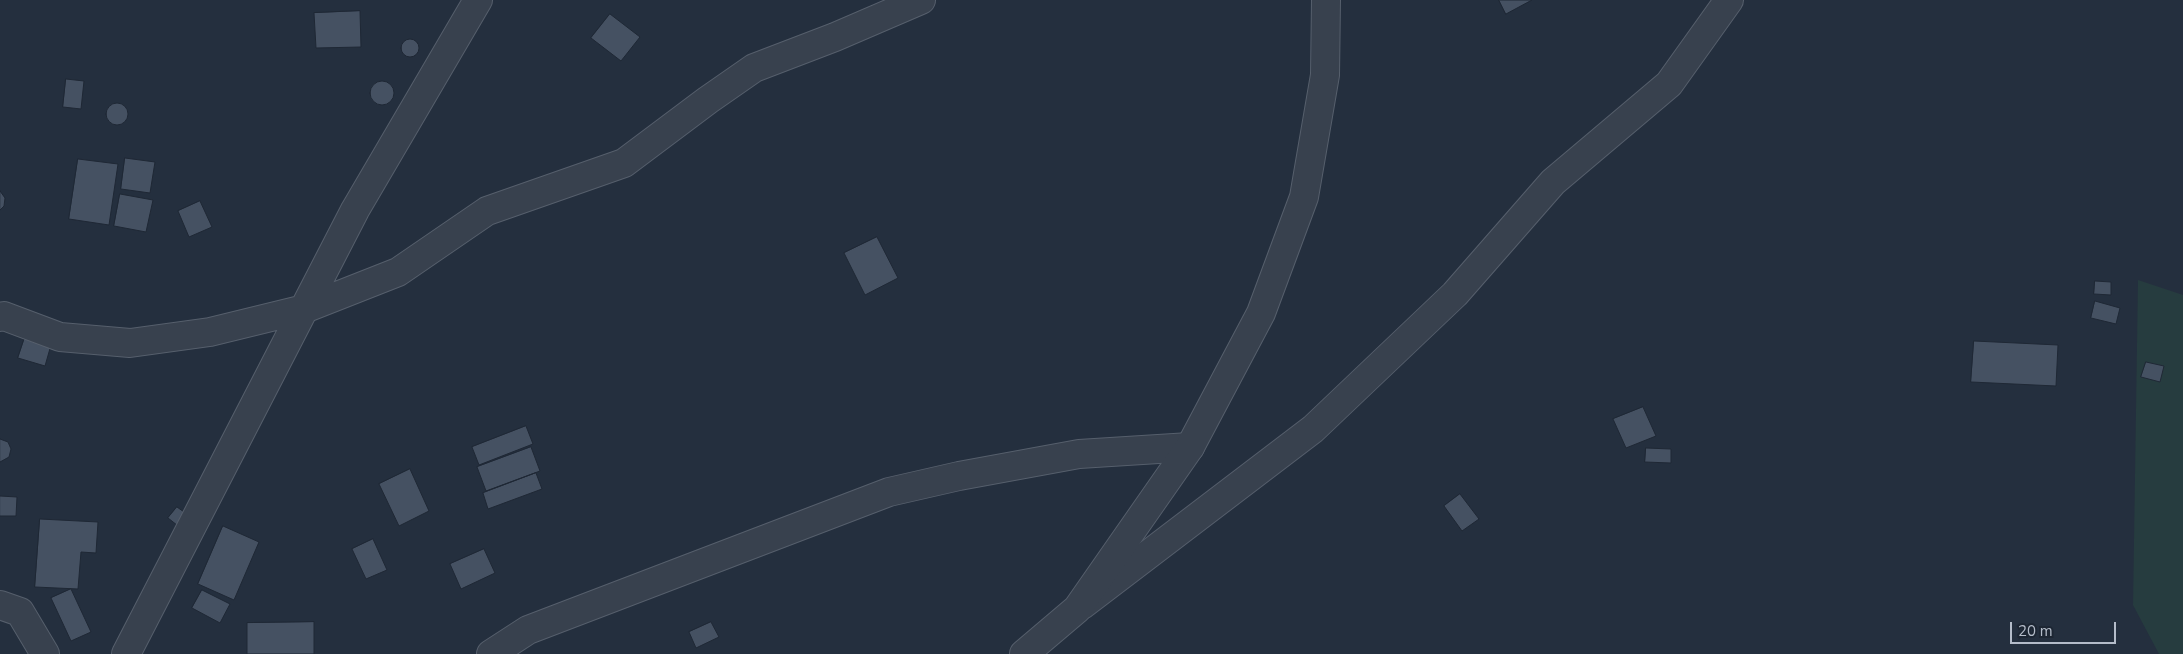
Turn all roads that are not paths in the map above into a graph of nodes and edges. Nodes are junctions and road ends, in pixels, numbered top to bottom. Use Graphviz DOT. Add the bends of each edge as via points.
graph roads {
  1 [pos="478,0"];
  2 [pos="921,0"];
  3 [pos="1326,0"];
  4 [pos="1729,0"];
  5 [pos="304,309"];
  6 [pos="0,316"];
  7 [pos="1190,447"];
  8 [pos="0,605"];
  9 [pos="1077,609"];
  10 [pos="45,654"];
  11 [pos="126,654"];
  12 [pos="491,654"];
  13 [pos="1024,654"];
  1 -- 5 [label="street" via="355,210"];
  2 -- 5 [label="street" via="835,38 754,68 624,163 486,211 398,272"];
  3 -- 7 [label="street" via="1325,75 1304,197 1261,313"];
  4 -- 9 [label="street" via="1669,84 1553,182 1455,294 1313,429"];
  5 -- 6 [label="street" via="210,332 130,343 60,337"];
  5 -- 11 [label="street"];
  7 -- 9 [label="street"];
  7 -- 12 [label="street" via="1079,454 889,492 528,630"];
  8 -- 10 [label="street" via="20,612"];
  9 -- 13 [label="street"];
}
